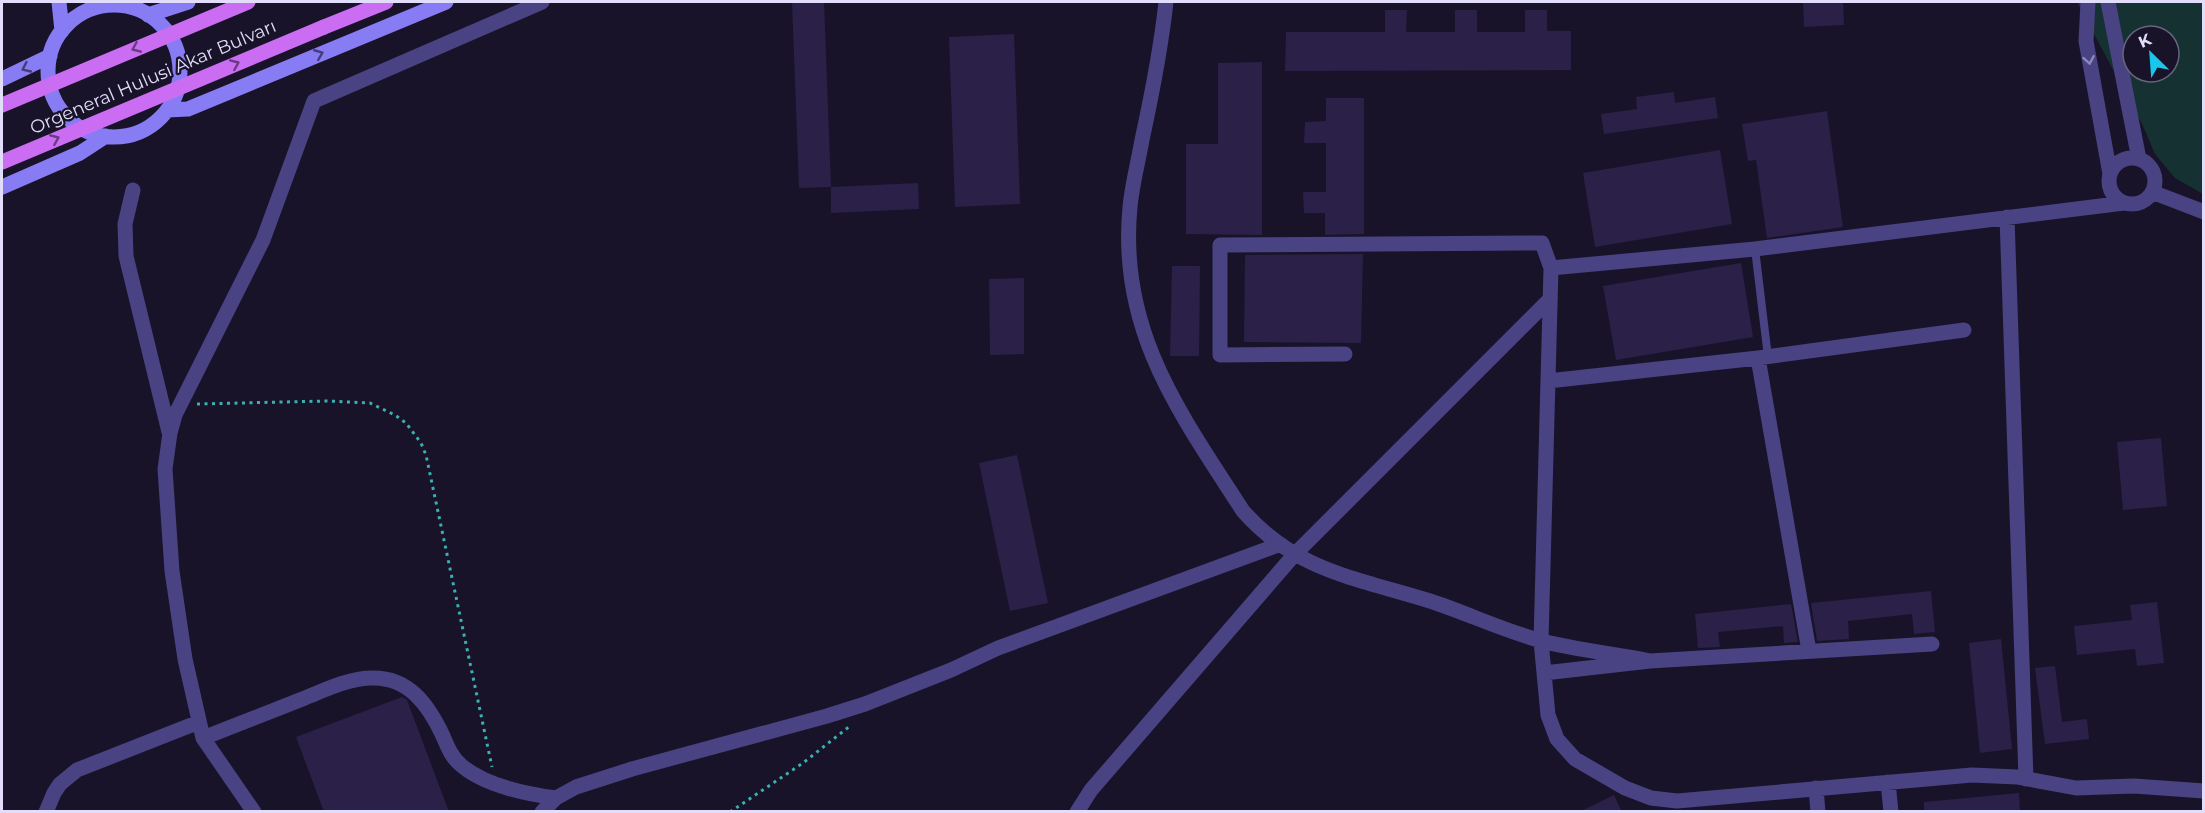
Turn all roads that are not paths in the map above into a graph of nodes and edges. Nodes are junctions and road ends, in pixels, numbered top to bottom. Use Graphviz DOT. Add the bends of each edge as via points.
graph roads {
  1 [pos="59,2"];
  2 [pos="188,2"];
  3 [pos="248,2"];
  4 [pos="386,2"];
  5 [pos="446,2"];
  6 [pos="542,2"];
  7 [pos="1166,2"];
  8 [pos="2088,2"];
  9 [pos="2108,2"];
  10 [pos="139,8"];
  11 [pos="62,31"];
  12 [pos="50,56"];
  13 [pos="2,79"];
  14 [pos="2,105"];
  15 [pos="167,110"];
  16 [pos="106,136"];
  17 [pos="2139,159"];
  18 [pos="2,162"];
  19 [pos="2110,174"];
  20 [pos="2,187"];
  21 [pos="133,190"];
  22 [pos="2152,192"];
  23 [pos="2124,203"];
  24 [pos="2204,212"];
  25 [pos="2007,217"];
  26 [pos="1755,249"];
  27 [pos="1551,268"];
  28 [pos="1550,299"];
  29 [pos="1964,330"];
  30 [pos="1345,354"];
  31 [pos="1763,358"];
  32 [pos="1548,381"];
  33 [pos="170,433"];
  34 [pos="1278,545"];
  35 [pos="1294,555"];
  36 [pos="1541,641"];
  37 [pos="1932,644"];
  38 [pos="1809,651"];
  39 [pos="1650,661"];
  40 [pos="1544,673"];
  41 [pos="199,722"];
  42 [pos="203,738"];
  43 [pos="2026,779"];
  44 [pos="1888,782"];
  45 [pos="1816,789"];
  46 [pos="1091,790"];
  47 [pos="2204,791"];
  48 [pos="556,798"];
  49 [pos="1677,801"];
  50 [pos="46,812"];
  51 [pos="254,812"];
  52 [pos="542,812"];
  53 [pos="1063,812"];
  54 [pos="1077,812"];
  55 [pos="1664,812"];
  56 [pos="1818,812"];
  57 [pos="1891,812"];
  1 -- 11 [label="street"];
  2 -- 10 [label="street"];
  3 -- 14 [label="main road, Orgeneral Hulusi Akar Bulvarı, one-way, bridge"];
  18 -- 4 [label="main road, Orgeneral Hulusi Akar Bulvarı, one-way, bridge"];
  15 -- 5 [label="street, one-way" via="188,109"];
  6 -- 33 [label="street" via="314,101 263,240 180,405"];
  7 -- 34 [label="street" via="1130,206 1129,252 1135,304 1154,362 1179,412 1243,511"];
  8 -- 19 [label="street, one-way" via="2086,41"];
  9 -- 17 [label="street"];
  10 -- 11 [label="street" via="95,8"];
  10 -- 15 [label="street" via="168,33 179,58 178,86"];
  11 -- 12 [label="street"];
  12 -- 13 [label="street, one-way"];
  12 -- 16 [label="street" via="50,84 60,109 80,127"];
  15 -- 16 [label="street" via="146,129 120,137"];
  16 -- 20 [label="street" via="80,153"];
  17 -- 19 [label="street" via="2118,162"];
  17 -- 22 [label="street" via="2154,174"];
  19 -- 23 [label="street" via="2113,195"];
  21 -- 33 [label="street" via="125,224 126,256"];
  22 -- 23 [label="street" via="2139,203"];
  22 -- 24 [label="street"];
  23 -- 25 [label="street"];
  25 -- 26 [label="street"];
  25 -- 43 [label="street"];
  26 -- 27 [label="street"];
  26 -- 31 [label="lane"];
  27 -- 28 [label="street"];
  27 -- 30 [label="street" via="1542,243 1220,245 1220,355"];
  28 -- 32 [label="street"];
  28 -- 35 [label="street"];
  29 -- 31 [label="street"];
  31 -- 32 [label="street"];
  31 -- 38 [label="street"];
  32 -- 36 [label="street"];
  33 -- 41 [label="street" via="165,469 171,562 184,659"];
  34 -- 35 [label="street"];
  34 -- 48 [label="street" via="998,648 865,704 632,769 576,787"];
  35 -- 36 [label="street" via="1320,568 1436,603"];
  35 -- 46 [label="street"];
  36 -- 39 [label="street"];
  36 -- 40 [label="street"];
  37 -- 38 [label="street"];
  38 -- 39 [label="street"];
  39 -- 40 [label="street"];
  40 -- 49 [label="street" via="1548,715 1565,750 1625,788 1651,798"];
  41 -- 42 [label="street"];
  41 -- 50 [label="street" via="77,770 54,793"];
  42 -- 48 [label="street" via="345,683 384,679 402,684 418,695 454,758 469,771 515,791"];
  42 -- 51 [label="street"];
  43 -- 44 [label="street" via="1972,775"];
  43 -- 47 [label="street" via="2076,788 2134,786"];
  44 -- 45 [label="street"];
  44 -- 57 [label="street"];
  45 -- 49 [label="street"];
  45 -- 56 [label="street"];
  46 -- 53 [label="street"];
  46 -- 54 [label="street"];
  48 -- 52 [label="street"];
  49 -- 55 [label="street"];
}
